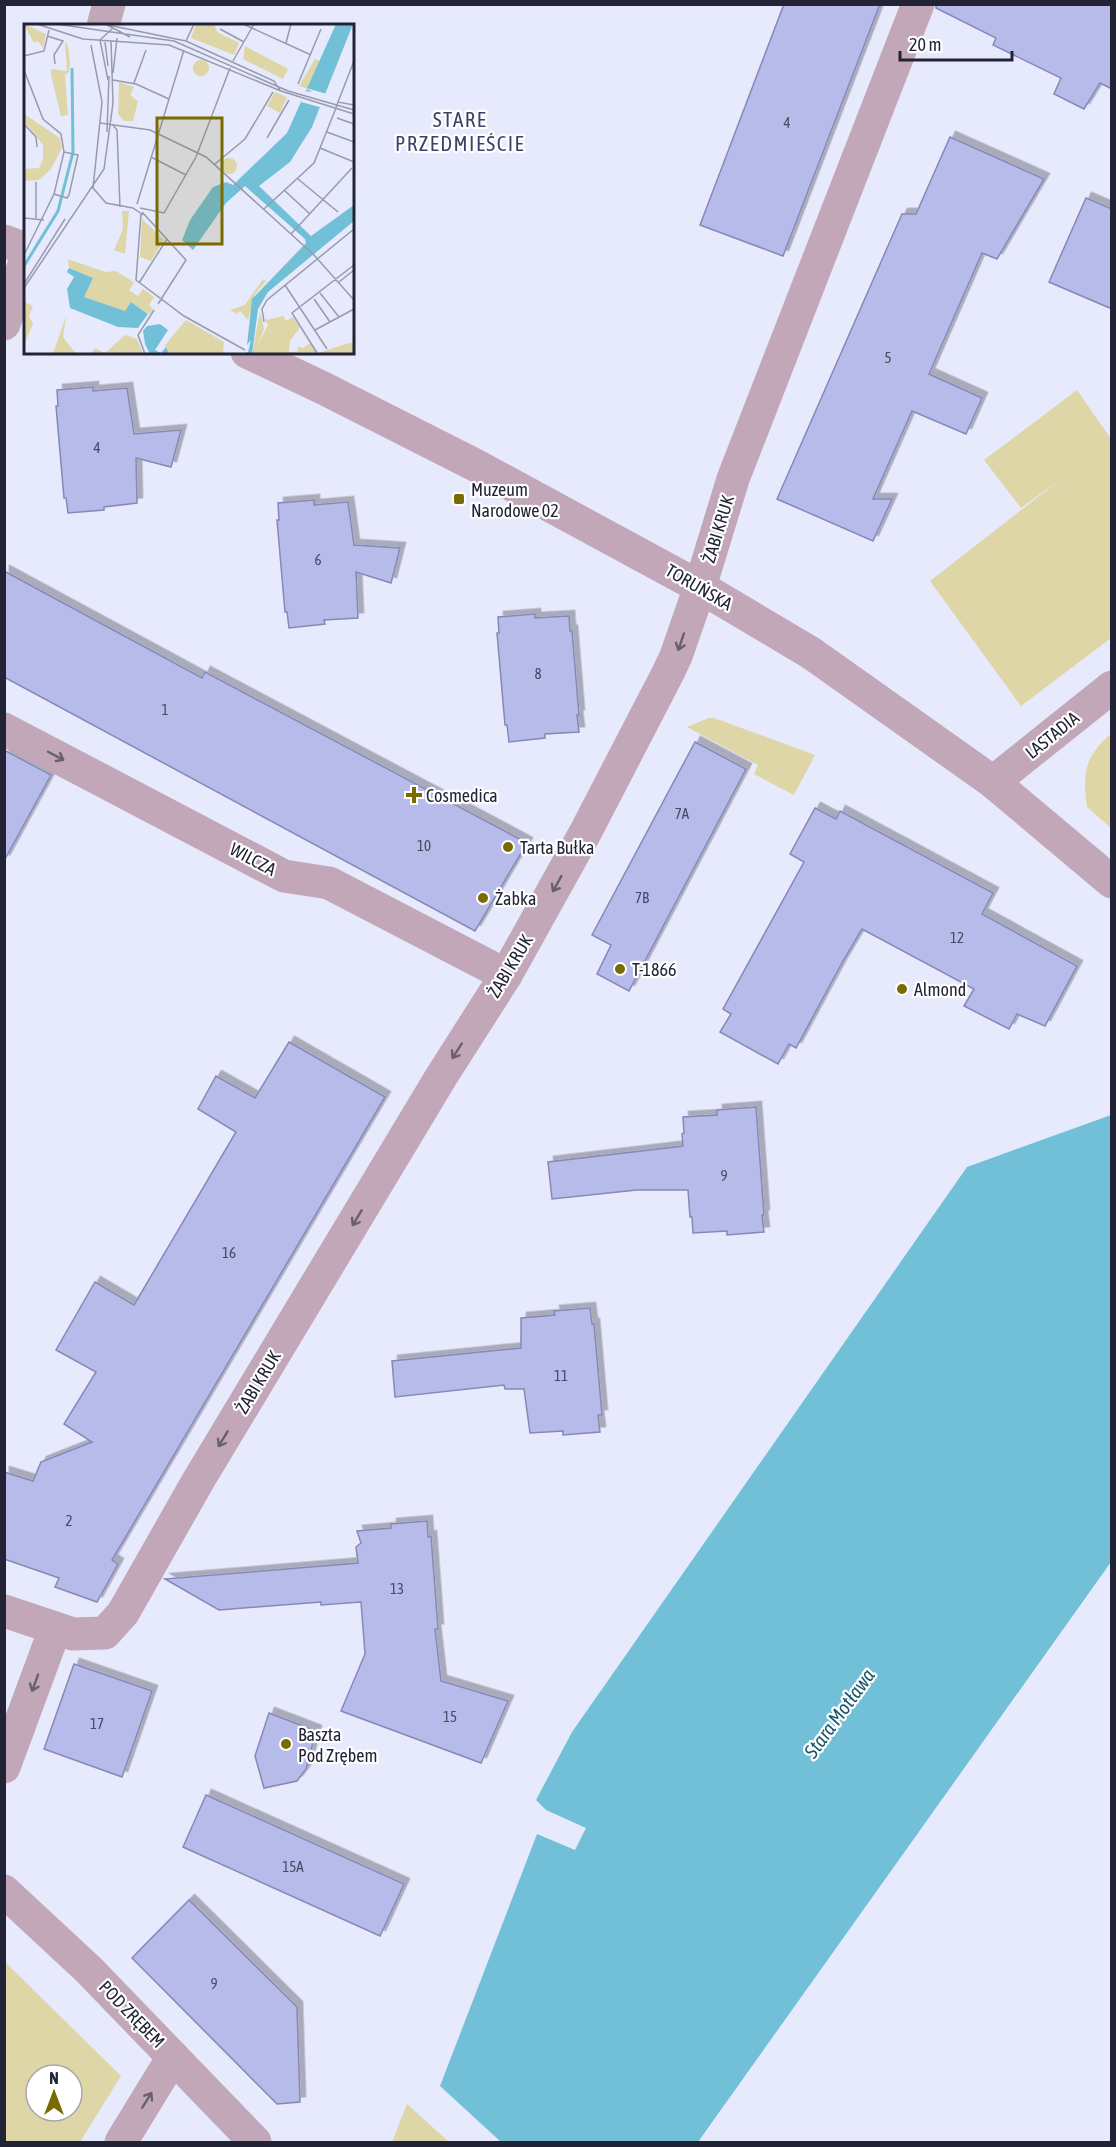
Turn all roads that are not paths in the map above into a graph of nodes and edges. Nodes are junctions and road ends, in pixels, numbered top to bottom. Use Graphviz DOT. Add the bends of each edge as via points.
graph roads {
  1 [pos="110,4"];
  2 [pos="918,4"];
  3 [pos="104,24"];
  4 [pos="4,241"];
  5 [pos="24,248"];
  6 [pos="24,265"];
  7 [pos="4,324"];
  8 [pos="252,354"];
  9 [pos="700,587"];
  10 [pos="1112,687"];
  11 [pos="4,729"];
  12 [pos="993,782"];
  13 [pos="1112,882"];
  14 [pos="506,975"];
  15 [pos="4,1611"];
  16 [pos="55,1629"];
  17 [pos="4,1767"];
  18 [pos="4,1891"];
  19 [pos="173,2057"];
  20 [pos="121,2142"];
  21 [pos="255,2142"];
  1 -- 3 [label="street"];
  2 -- 9 [label="street, ŻABI KRUK" via="733,479"];
  4 -- 5 [label="street"];
  6 -- 7 [label="street"];
  8 -- 9 [label="street, TORUŃSKA" via="475,465"];
  9 -- 12 [label="street, TORUŃSKA" via="828,664"];
  9 -- 14 [label="street, ŻABI KRUK, one-way" via="668,673"];
  10 -- 12 [label="street, LASTADIA"];
  11 -- 14 [label="street, WILCZA, one-way" via="284,876 329,883"];
  12 -- 13 [label="street, TORUŃSKA"];
  14 -- 16 [label="street, ŻABI KRUK, one-way" via="198,1481 123,1613 105,1633 73,1634"];
  15 -- 16 [label="street"];
  16 -- 17 [label="street, one-way"];
  18 -- 19 [label="street, POD ZRĘBEM" via="89,1970"];
  20 -- 19 [label="street, one-way"];
  19 -- 21 [label="street, POD ZRĘBEM"];
}
